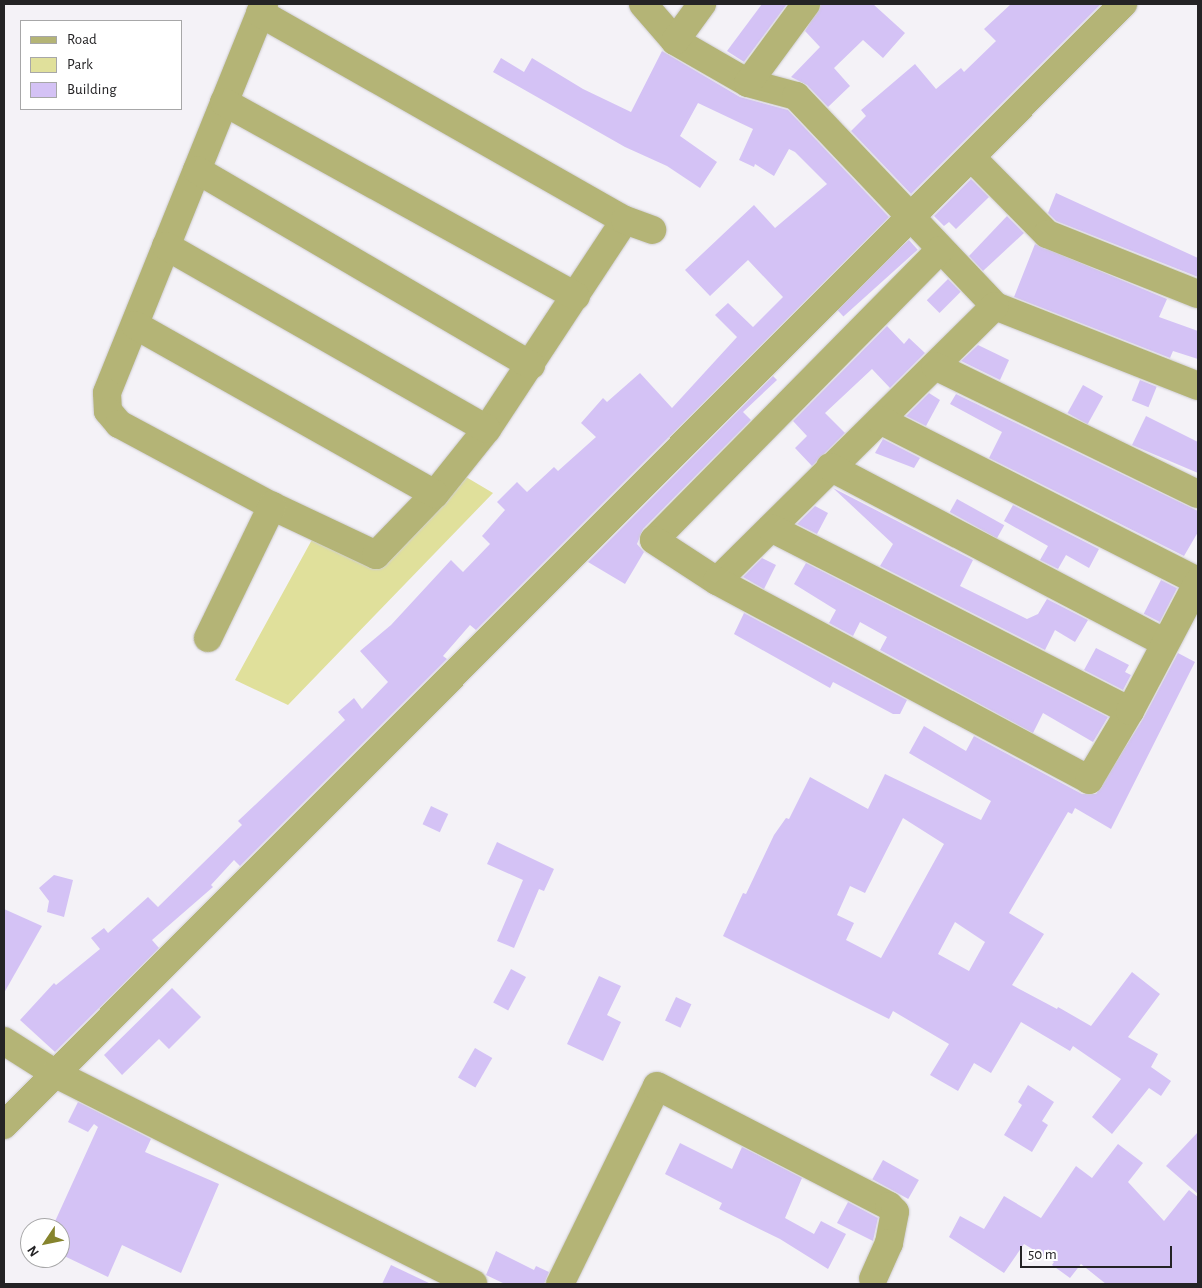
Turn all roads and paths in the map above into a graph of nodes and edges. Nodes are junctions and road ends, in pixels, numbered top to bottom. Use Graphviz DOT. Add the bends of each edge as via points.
graph roads {
  1 [pos="642,4"];
  2 [pos="702,4"];
  3 [pos="806,4"];
  4 [pos="1123,4"];
  5 [pos="262,9"];
  6 [pos="676,41"];
  7 [pos="748,83"];
  8 [pos="224,102"];
  9 [pos="971,157"];
  10 [pos="197,170"];
  11 [pos="910,217"];
  12 [pos="626,220"];
  13 [pos="652,230"];
  14 [pos="166,246"];
  15 [pos="940,250"];
  16 [pos="1198,294"];
  17 [pos="576,296"];
  18 [pos="995,306"];
  19 [pos="135,325"];
  20 [pos="531,365"];
  21 [pos="935,366"];
  22 [pos="1198,386"];
  23 [pos="880,420"];
  24 [pos="487,429"];
  25 [pos="830,467"];
  26 [pos="435,494"];
  27 [pos="1198,494"];
  28 [pos="272,506"];
  29 [pos="771,528"];
  30 [pos="717,581"];
  31 [pos="1198,581"];
  32 [pos="208,638"];
  33 [pos="1165,643"];
  34 [pos="1130,711"];
  35 [pos="10,1053"];
  36 [pos="56,1074"];
  37 [pos="4,1124"];
  38 [pos="873,1279"];
  39 [pos="473,1284"];
  40 [pos="560,1284"];
  1 -- 6 [label="street"];
  2 -- 6 [label="street"];
  3 -- 7 [label="street"];
  4 -- 9 [label="street"];
  5 -- 8 [label="street"];
  5 -- 12 [label="street"];
  6 -- 7 [label="street"];
  7 -- 11 [label="street" via="796,96"];
  8 -- 10 [label="street"];
  8 -- 17 [label="street"];
  9 -- 11 [label="street"];
  9 -- 16 [label="street" via="1048,234"];
  10 -- 14 [label="street"];
  10 -- 20 [label="street"];
  11 -- 15 [label="street"];
  11 -- 36 [label="street"];
  12 -- 13 [label="street"];
  12 -- 17 [label="street"];
  14 -- 19 [label="street"];
  14 -- 24 [label="street"];
  15 -- 18 [label="street"];
  15 -- 30 [label="street" via="654,540"];
  17 -- 20 [label="street"];
  18 -- 21 [label="street"];
  18 -- 22 [label="street"];
  19 -- 26 [label="street"];
  19 -- 28 [label="street" via="107,393 108,411 118,424"];
  20 -- 24 [label="street"];
  21 -- 23 [label="street"];
  21 -- 27 [label="street"];
  23 -- 25 [label="street"];
  23 -- 31 [label="street"];
  24 -- 26 [label="street"];
  25 -- 29 [label="street"];
  25 -- 33 [label="street"];
  26 -- 28 [label="street" via="376,555"];
  28 -- 32 [label="street"];
  29 -- 30 [label="street"];
  29 -- 34 [label="street"];
  30 -- 34 [label="street" via="1089,780"];
  31 -- 33 [label="street"];
  33 -- 34 [label="street"];
  35 -- 36 [label="street"];
  36 -- 37 [label="street"];
  36 -- 39 [label="street"];
  38 -- 40 [label="street" via="889,1244 895,1212 889,1206 657,1086"];
}
